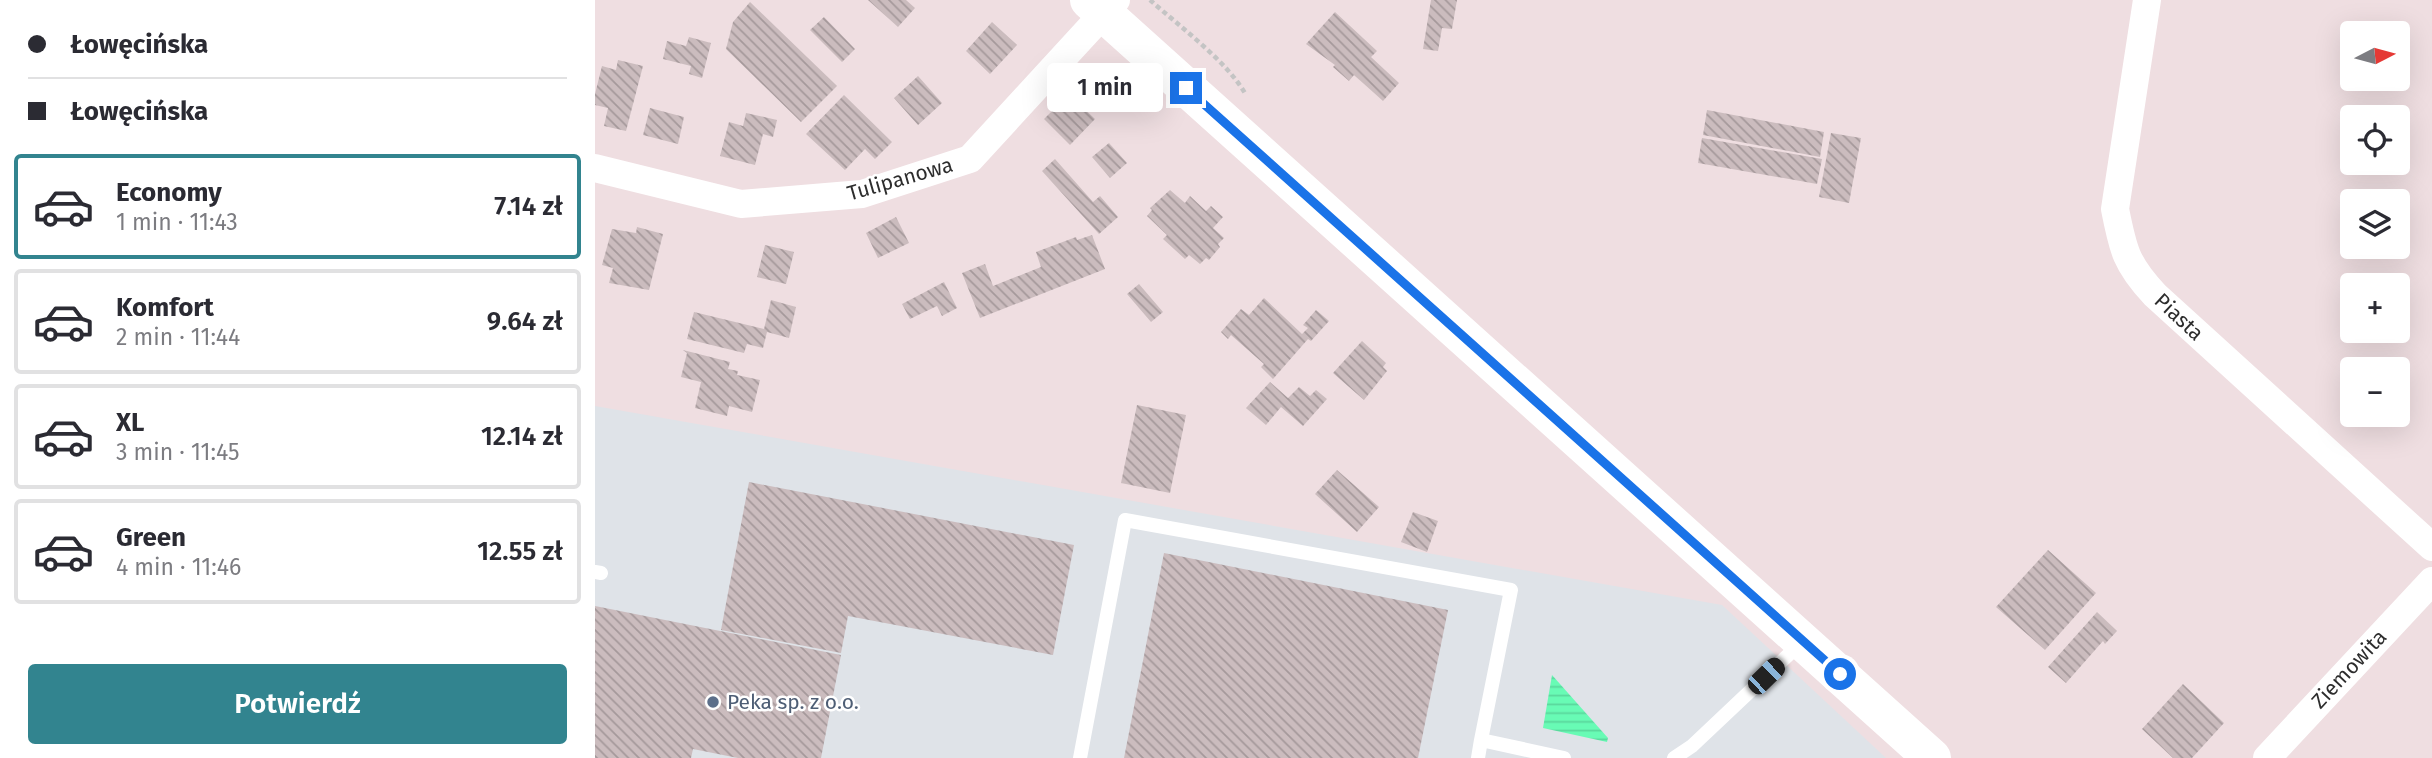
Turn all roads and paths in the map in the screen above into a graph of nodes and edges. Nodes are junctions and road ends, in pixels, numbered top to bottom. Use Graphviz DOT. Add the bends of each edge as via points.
graph roads {
  1 [pos="2147,0"];
  2 [pos="1103,5"];
  3 [pos="595,168"];
  4 [pos="2432,547"];
  5 [pos="2432,581"];
  6 [pos="1803,641"];
  7 [pos="1481,740"];
  8 [pos="1080,758"];
  9 [pos="1478,758"];
  10 [pos="1564,758"];
  11 [pos="1674,758"];
  12 [pos="1932,758"];
  13 [pos="2267,758"];
  1 -- 4 [label="street, Piasta" via="2115,209 2120,238 2134,272"];
  2 -- 3 [label="street, Tulipanowa" via="971,159 862,194 741,204"];
  2 -- 6 [label="street"];
  5 -- 13 [label="street, Ziemowita"];
  6 -- 11 [label="lane"];
  6 -- 12 [label="street"];
  7 -- 8 [label="lane" via="1511,590 1125,520"];
  7 -- 9 [label="lane"];
  7 -- 10 [label="lane"];
}
